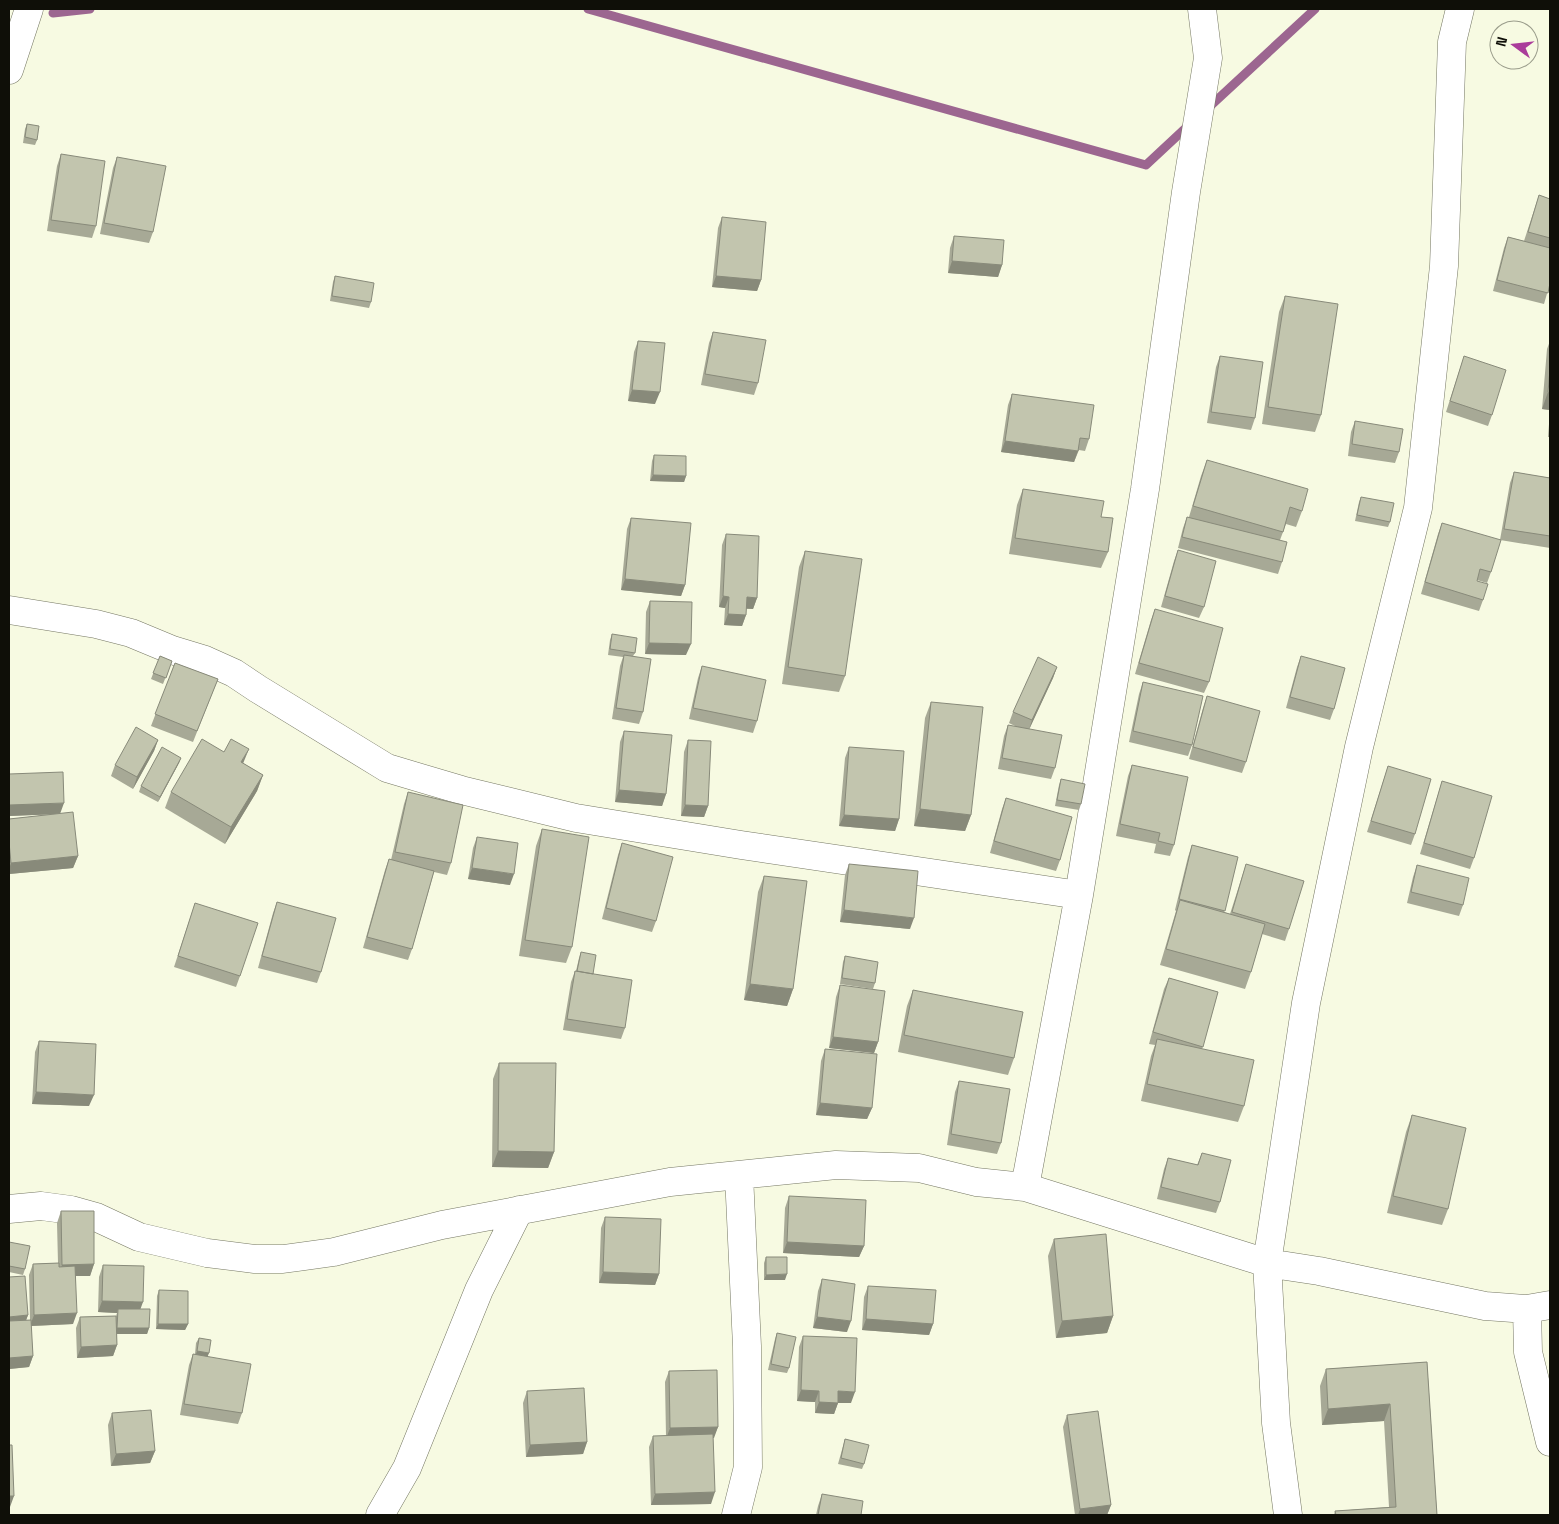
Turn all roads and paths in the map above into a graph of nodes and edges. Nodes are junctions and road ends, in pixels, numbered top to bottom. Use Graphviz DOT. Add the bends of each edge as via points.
graph roads {
  1 [pos="29,9"];
  2 [pos="1202,9"];
  3 [pos="1460,9"];
  4 [pos="9,70"];
  5 [pos="9,610"];
  6 [pos="1079,895"];
  7 [pos="739,1175"];
  8 [pos="1025,1187"];
  9 [pos="9,1208"];
  10 [pos="519,1210"];
  11 [pos="1267,1263"];
  12 [pos="1538,1307"];
  13 [pos="1550,1442"];
  14 [pos="380,1515"];
  15 [pos="736,1515"];
  16 [pos="1288,1515"];
  1 -- 4 [label="street"];
  2 -- 6 [label="street" via="1208,58"];
  3 -- 11 [label="street" via="1452,42 1444,266 1418,508 1359,747 1308,994"];
  5 -- 6 [label="street" via="96,624 205,660 234,673 387,768 461,790 576,818 741,846"];
  6 -- 8 [label="street"];
  7 -- 8 [label="street" via="836,1165 919,1168 976,1182"];
  7 -- 10 [label="street" via="670,1182"];
  7 -- 15 [label="street" via="747,1346 748,1466"];
  8 -- 11 [label="street"];
  9 -- 10 [label="street" via="41,1206 71,1210 96,1217 139,1237 255,1259 334,1252"];
  10 -- 14 [label="street" via="479,1290 407,1468"];
  11 -- 12 [label="street" via="1485,1306"];
  11 -- 16 [label="street" via="1276,1423"];
  12 -- 13 [label="street" via="1528,1352"];
}
